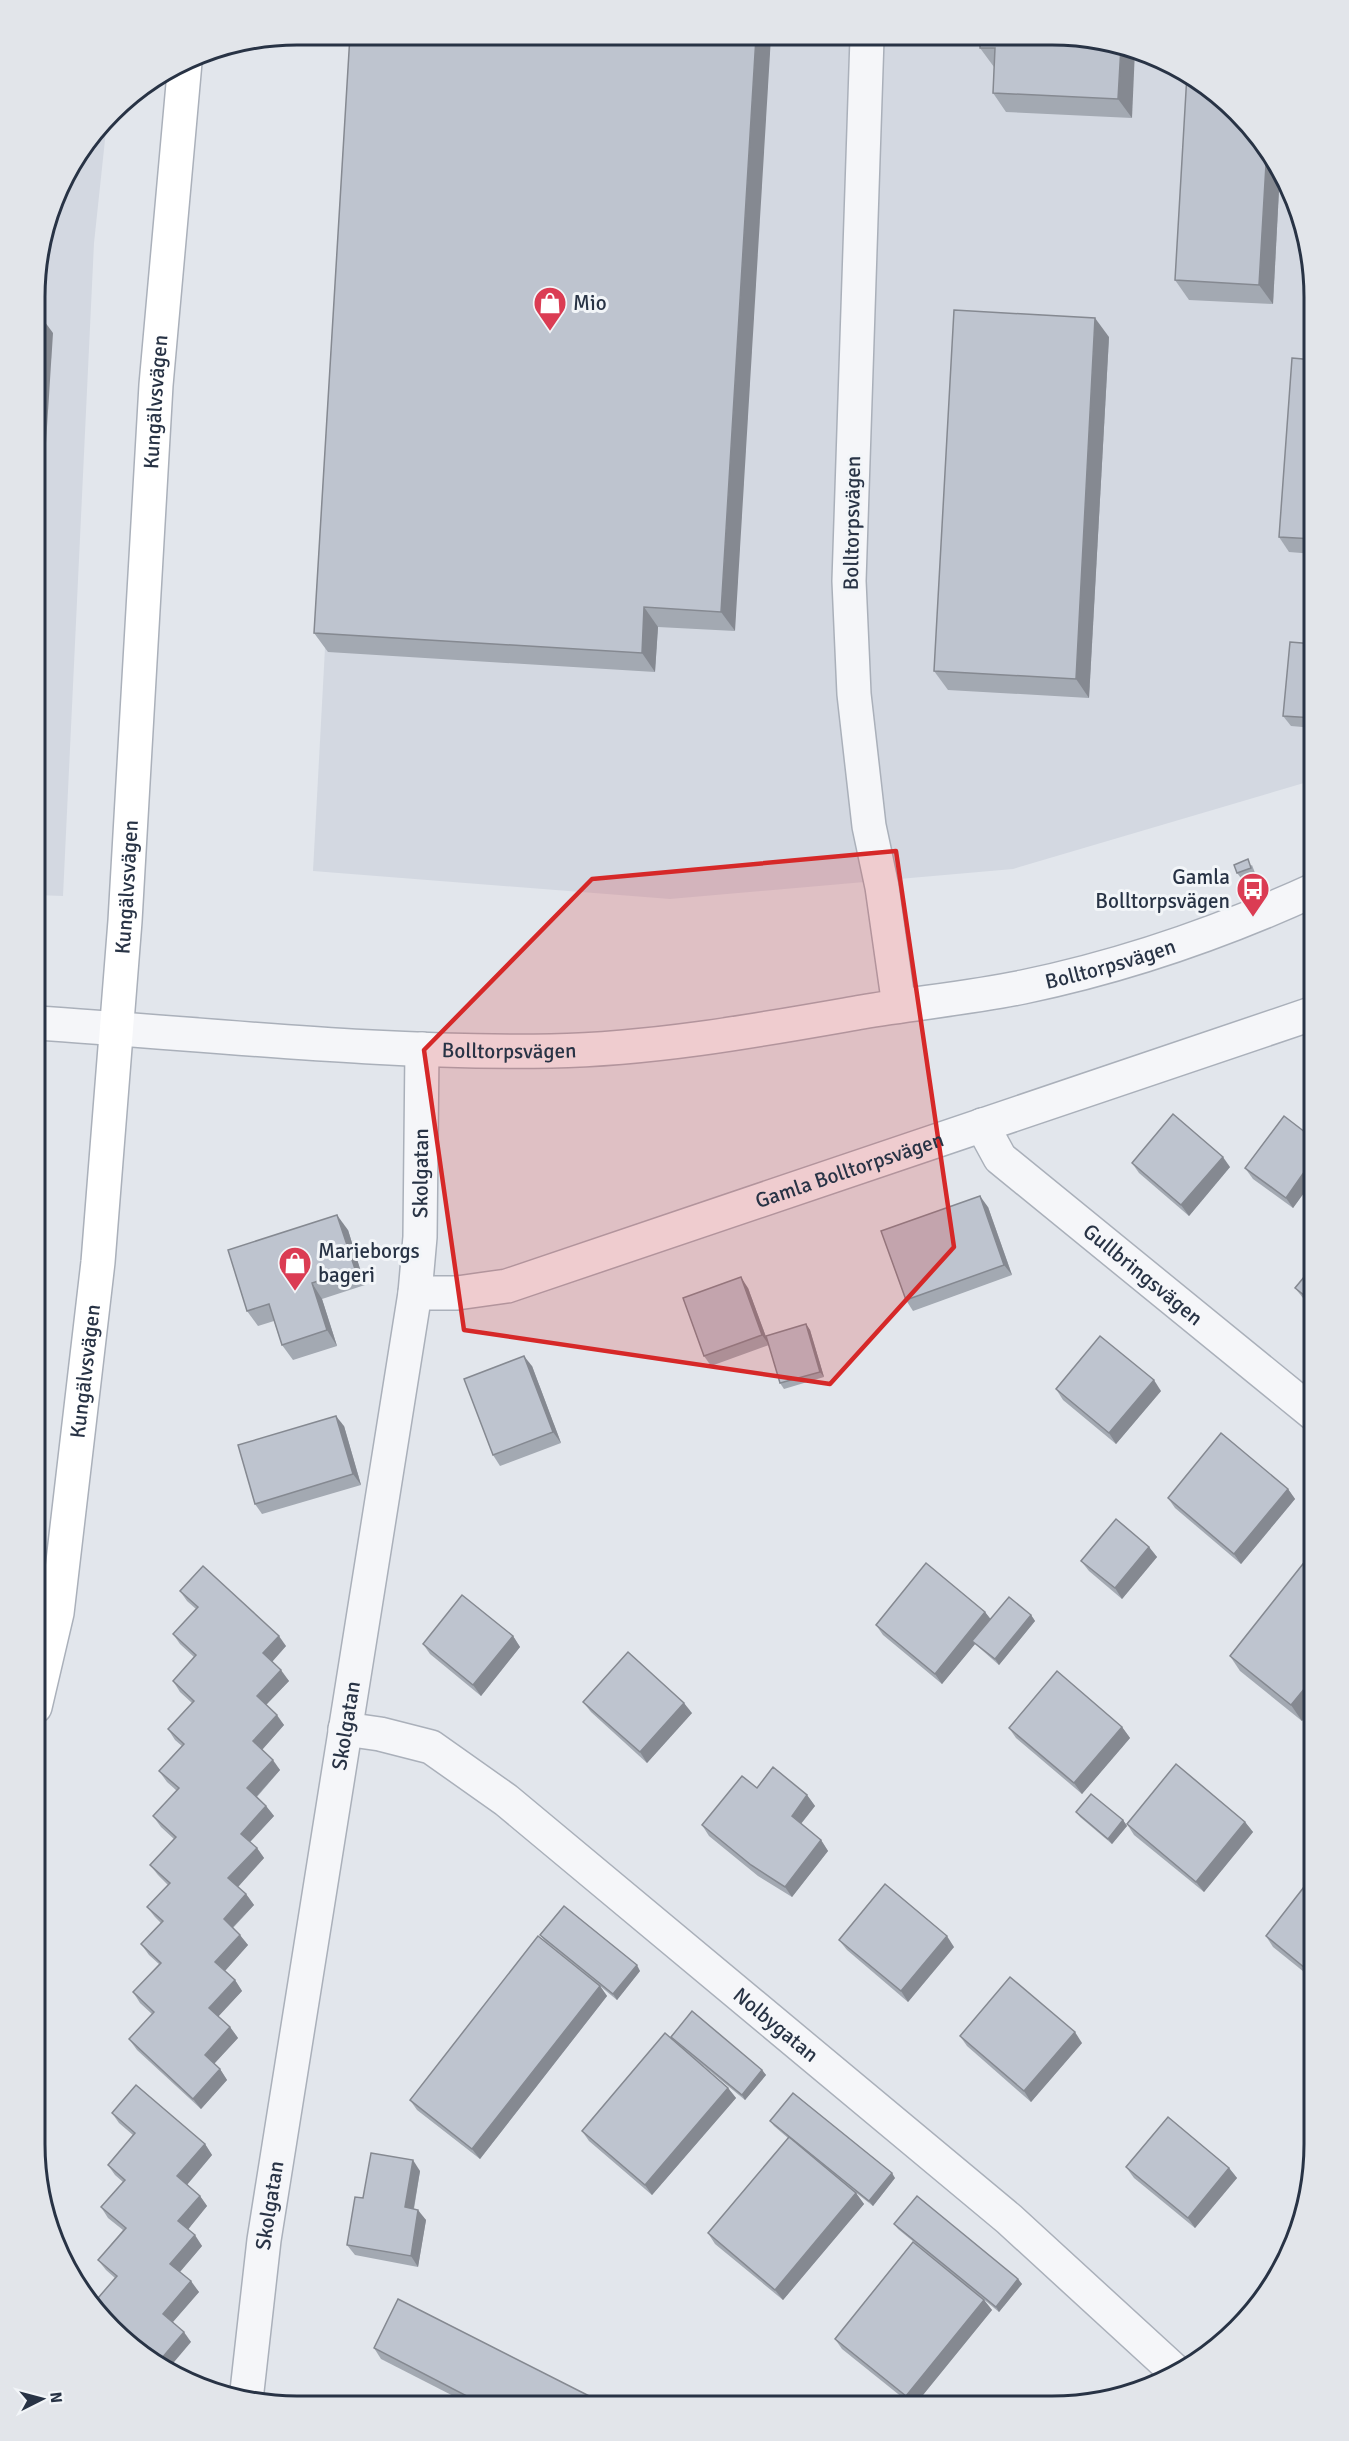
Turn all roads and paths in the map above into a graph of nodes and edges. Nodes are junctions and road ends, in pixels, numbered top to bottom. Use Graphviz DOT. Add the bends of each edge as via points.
graph roads {
  1 [pos="867,45"];
  2 [pos="184,71"];
  3 [pos="1304,895"];
  4 [pos="898,1006"];
  5 [pos="1304,1016"];
  6 [pos="45,1024"];
  7 [pos="117,1028"];
  8 [pos="422,1049"];
  9 [pos="982,1125"];
  10 [pos="415,1293"];
  11 [pos="1304,1406"];
  12 [pos="45,1664"];
  13 [pos="345,1729"];
  14 [pos="1170,2367"];
  15 [pos="247,2391"];
  1 -- 4 [label="street, Bolltorpsvägen" via="849,581 854,694 869,826 882,887"];
  2 -- 7 [label="main road, Kungälvsvägen" via="156,385"];
  3 -- 4 [label="street, Bolltorpsvägen" via="1173,947 1024,987"];
  4 -- 8 [label="street, Bolltorpsvägen" via="617,1050"];
  5 -- 9 [label="street, Gamla Bolltorpsvägen"];
  6 -- 7 [label="street, Bolltorpsvägen"];
  7 -- 8 [label="street, Bolltorpsvägen" via="280,1043"];
  7 -- 12 [label="main road, Kungälvsvägen" via="98,1262 57,1613"];
  8 -- 10 [label="street, Skolgatan" via="420,1237"];
  9 -- 10 [label="street, Gamla Bolltorpsvägen" via="507,1287"];
  9 -- 11 [label="street, Gullbringsvägen" via="1000,1158"];
  10 -- 13 [label="street, Skolgatan"];
  13 -- 14 [label="street, Nolbygatan" via="431,1747 506,1800 1009,2219"];
  13 -- 15 [label="street, Skolgatan" via="264,2240"];
}
